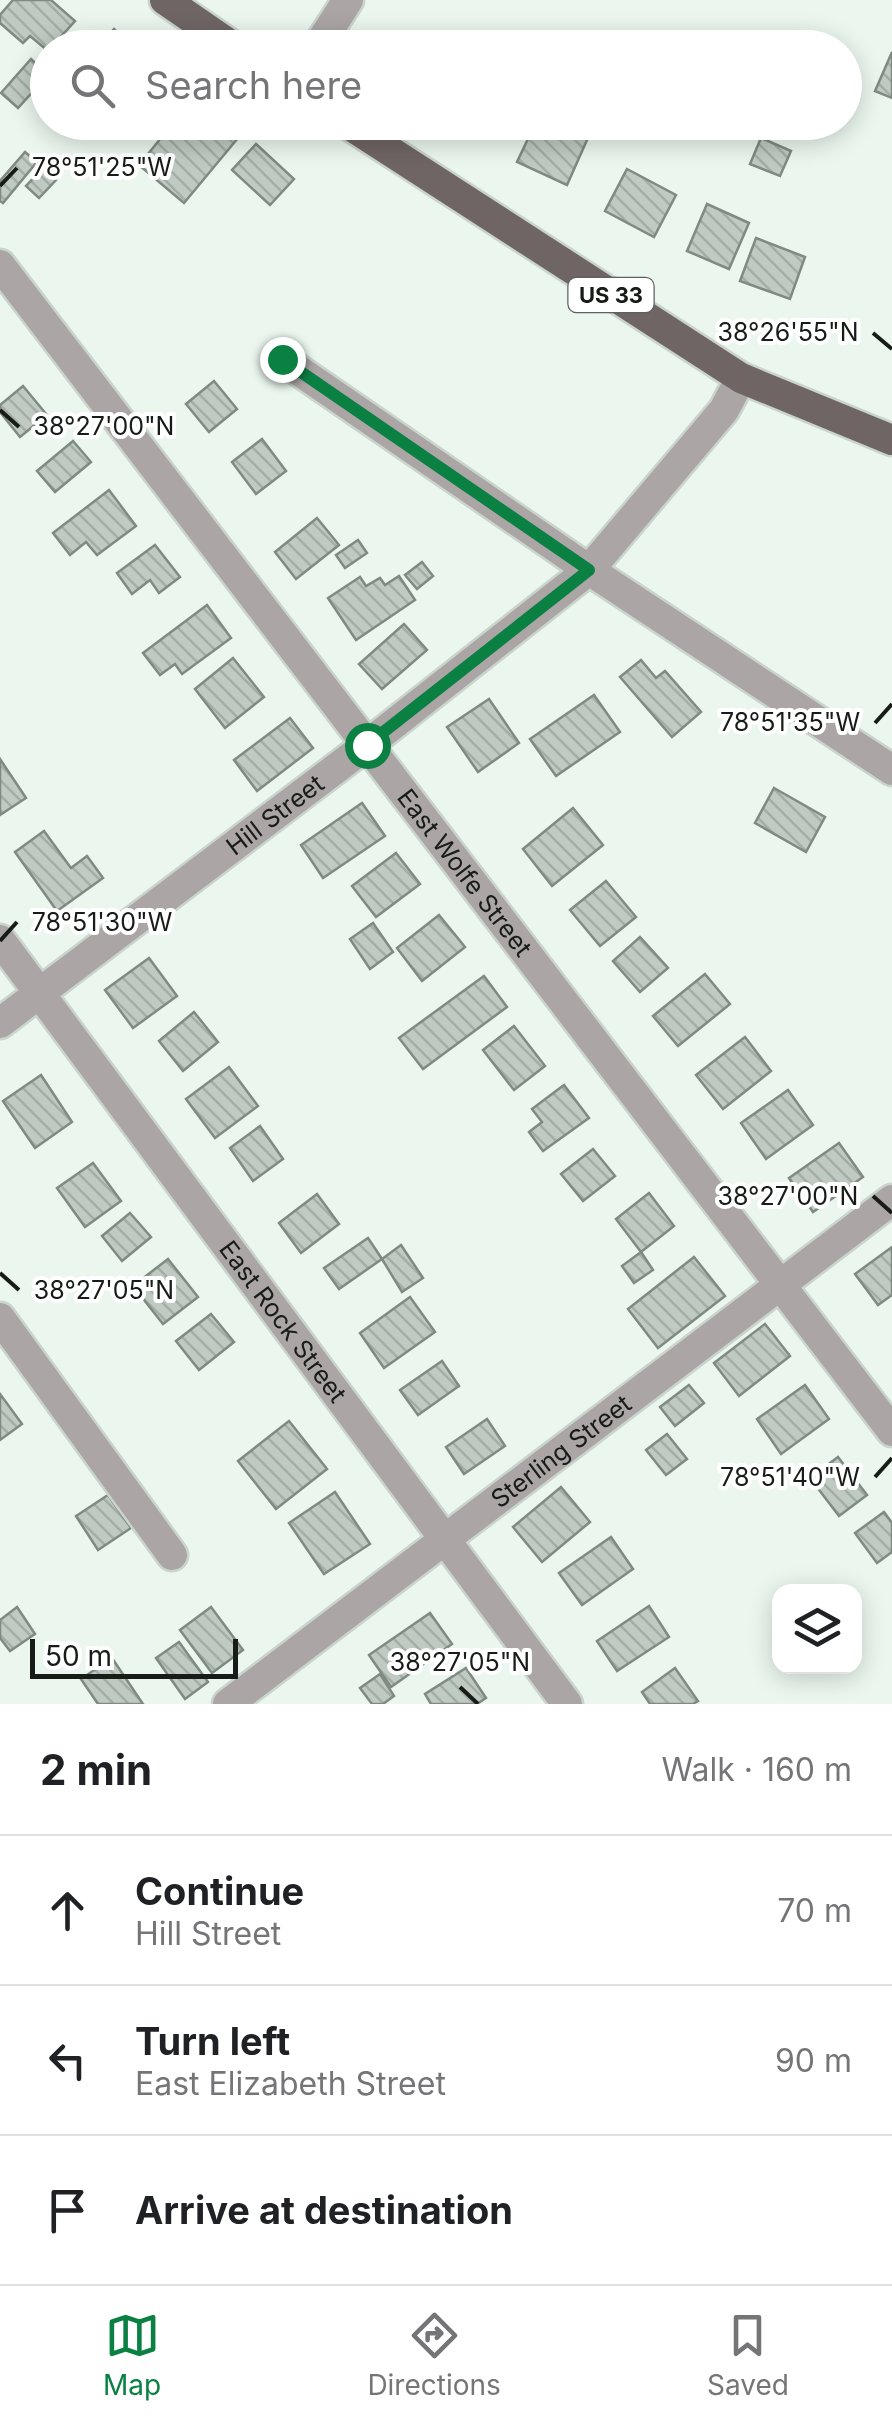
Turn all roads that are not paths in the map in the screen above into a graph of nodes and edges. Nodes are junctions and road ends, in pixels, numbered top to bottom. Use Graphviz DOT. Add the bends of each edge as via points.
graph roads {
  1 [pos="165,0"];
  2 [pos="348,0"];
  3 [pos="208,30"];
  4 [pos="329,30"];
  5 [pos="372,140"];
  6 [pos="0,265"];
  7 [pos="282,359"];
  8 [pos="741,378"];
  9 [pos="892,440"];
  10 [pos="589,570"];
  11 [pos="367,745"];
  12 [pos="892,770"];
  13 [pos="0,940"];
  14 [pos="40,994"];
  15 [pos="0,1023"];
  16 [pos="892,1200"];
  17 [pos="780,1285"];
  18 [pos="0,1318"];
  19 [pos="892,1431"];
  20 [pos="446,1538"];
  21 [pos="172,1555"];
  22 [pos="228,1704"];
  23 [pos="567,1704"];
  1 -- 3 [label="main road"];
  2 -- 4 [label="street"];
  5 -- 8 [label="main road, US 33"];
  6 -- 11 [label="street, East Wolfe Street"];
  7 -- 10 [label="street"];
  8 -- 9 [label="main road, US 33"];
  8 -- 10 [label="street, Hill Street" via="724,410"];
  10 -- 11 [label="street, Hill Street"];
  10 -- 12 [label="street"];
  11 -- 14 [label="street, Hill Street"];
  11 -- 17 [label="street, East Wolfe Street"];
  13 -- 14 [label="street, East Rock Street"];
  14 -- 15 [label="street, Hill Street"];
  14 -- 20 [label="street, East Rock Street"];
  16 -- 17 [label="street, Sterling Street"];
  17 -- 19 [label="street, East Wolfe Street"];
  17 -- 20 [label="street, Sterling Street"];
  18 -- 21 [label="street"];
  20 -- 22 [label="street, Sterling Street"];
  20 -- 23 [label="street, East Rock Street"];
}
